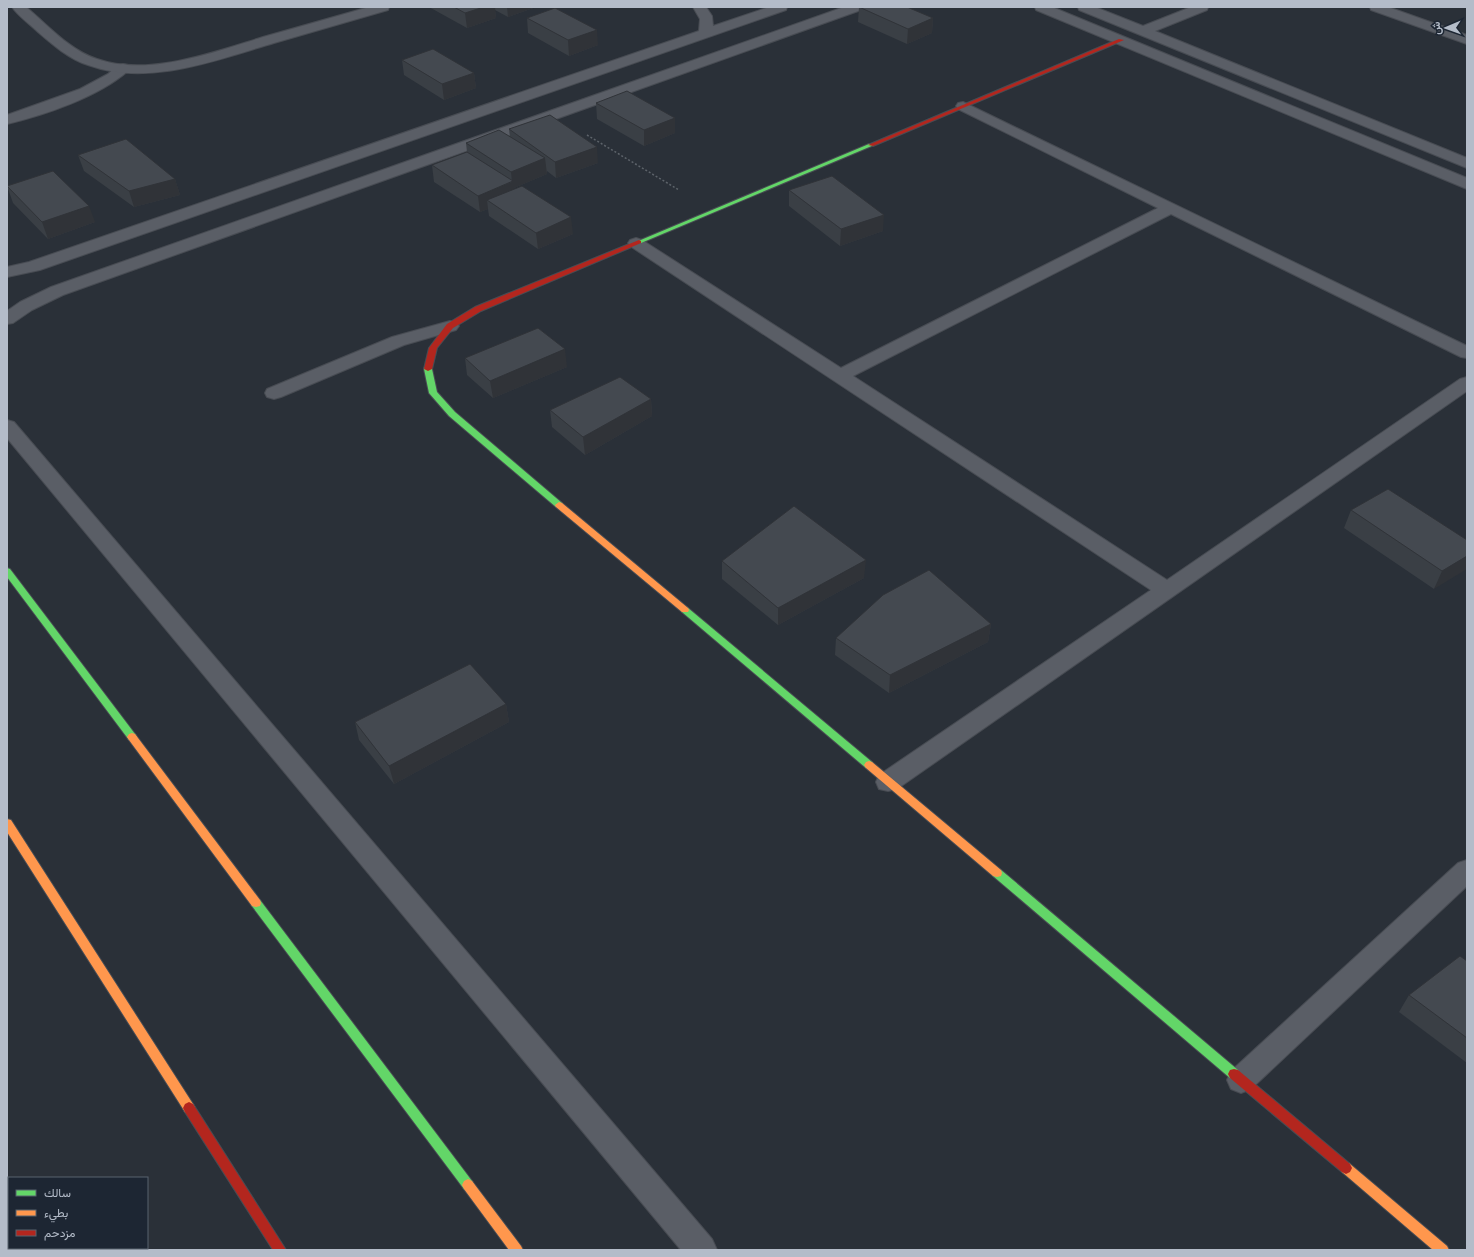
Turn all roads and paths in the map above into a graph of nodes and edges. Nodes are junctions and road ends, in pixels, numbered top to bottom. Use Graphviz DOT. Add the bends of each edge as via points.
graph roads {
  1 [pos="20,7"];
  2 [pos="383,7"];
  3 [pos="699,7"];
  4 [pos="781,7"];
  5 [pos="856,7"];
  6 [pos="1041,7"];
  7 [pos="1084,7"];
  8 [pos="1202,7"];
  9 [pos="1376,7"];
  10 [pos="1143,31"];
  11 [pos="705,33"];
  12 [pos="1121,40"];
  13 [pos="1467,40"];
  14 [pos="123,68"];
  15 [pos="963,106"];
  16 [pos="552,115"];
  17 [pos="7,120"];
  18 [pos="1467,163"];
  19 [pos="1467,184"];
  20 [pos="1170,208"];
  21 [pos="714,211"];
  22 [pos="636,243"];
  23 [pos="7,272"];
  24 [pos="7,319"];
  25 [pos="450,326"];
  26 [pos="1467,353"];
  27 [pos="840,376"];
  28 [pos="1467,383"];
  29 [pos="274,393"];
  30 [pos="7,426"];
  31 [pos="7,571"];
  32 [pos="1167,590"];
  33 [pos="888,782"];
  34 [pos="7,823"];
  35 [pos="1467,870"];
  36 [pos="1241,1080"];
  37 [pos="280,1250"];
  38 [pos="517,1250"];
  39 [pos="701,1250"];
  40 [pos="1442,1250"];
  1 -- 14 [label="street" via="73,53 93,63"];
  2 -- 14 [label="street" via="196,62 159,68"];
  3 -- 11 [label="street" via="708,19"];
  4 -- 11 [label="street"];
  5 -- 16 [label="street"];
  6 -- 12 [label="street"];
  7 -- 10 [label="street"];
  8 -- 10 [label="street"];
  9 -- 13 [label="street"];
  10 -- 18 [label="street"];
  11 -- 23 [label="street" via="34,266"];
  12 -- 15 [label="street"];
  12 -- 19 [label="street"];
  14 -- 17 [label="street" via="116,76 92,89"];
  15 -- 20 [label="street"];
  15 -- 21 [label="street"];
  16 -- 21 [label="path"];
  16 -- 24 [label="street" via="58,290"];
  20 -- 26 [label="street"];
  20 -- 27 [label="street"];
  21 -- 22 [label="street"];
  22 -- 25 [label="street" via="478,309"];
  22 -- 27 [label="street"];
  25 -- 29 [label="street" via="398,341"];
  25 -- 33 [label="street" via="433,348 427,371 433,393 452,414"];
  27 -- 32 [label="street"];
  28 -- 32 [label="street"];
  30 -- 39 [label="street"];
  31 -- 38 [label="street"];
  32 -- 33 [label="street"];
  33 -- 36 [label="street"];
  34 -- 37 [label="street"];
  35 -- 36 [label="street"];
  36 -- 40 [label="street"];
}
